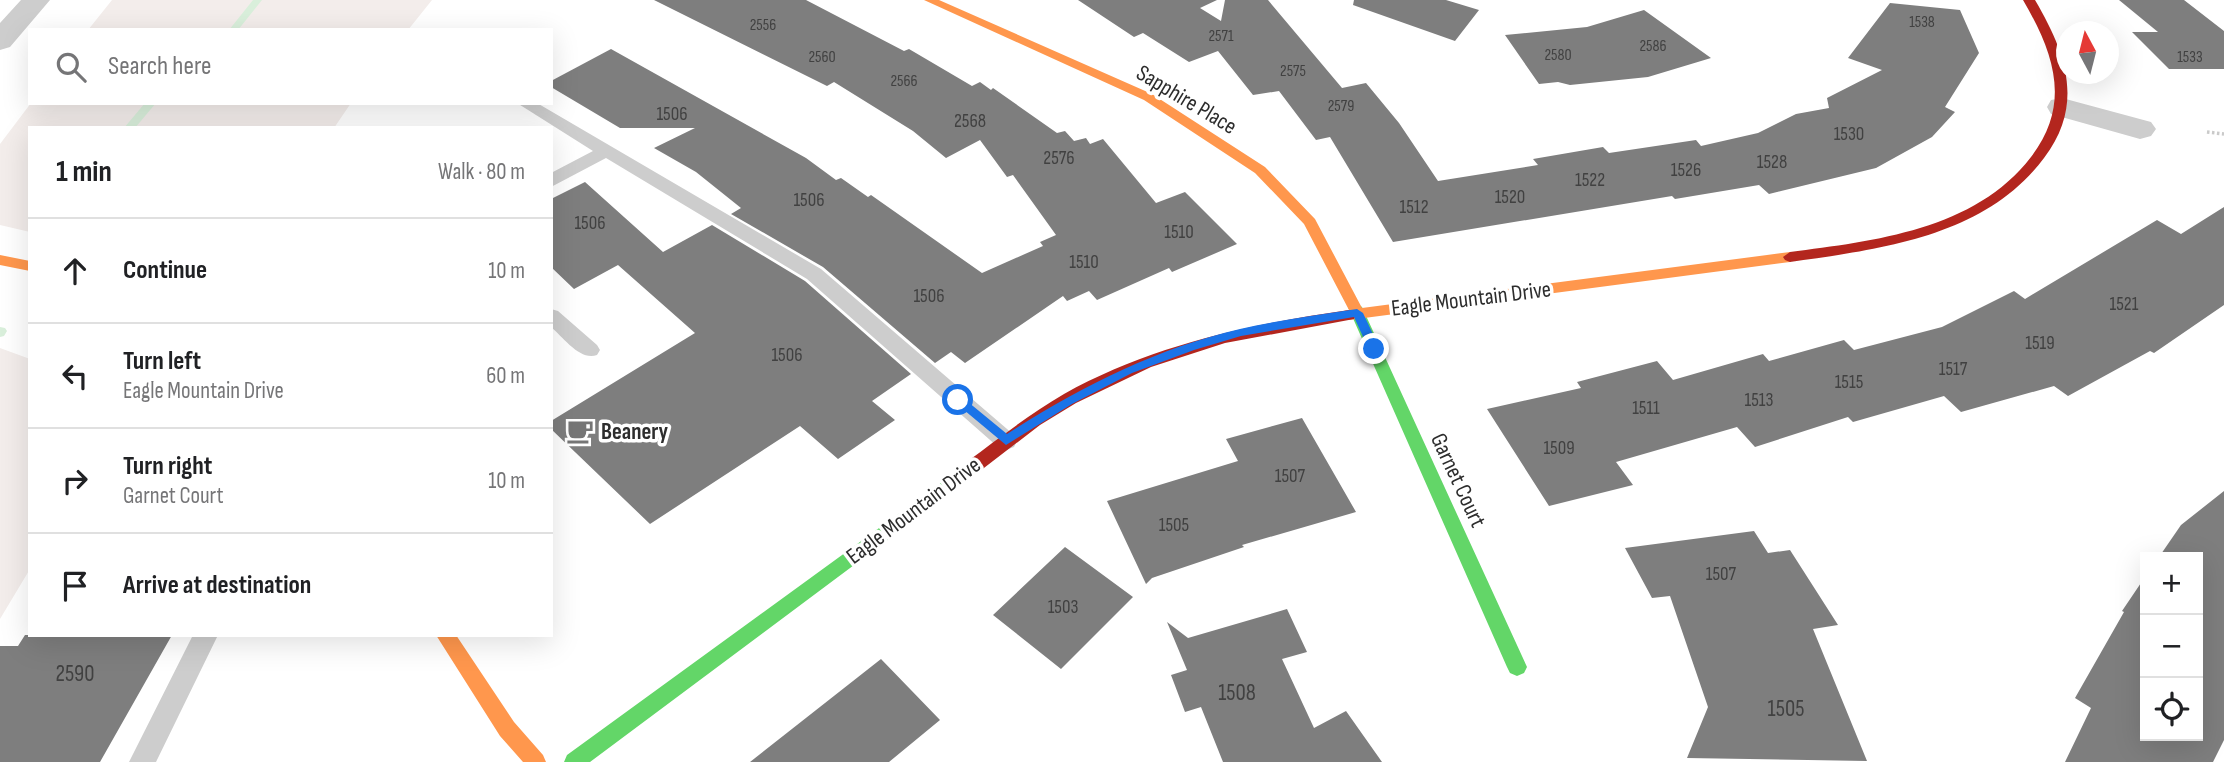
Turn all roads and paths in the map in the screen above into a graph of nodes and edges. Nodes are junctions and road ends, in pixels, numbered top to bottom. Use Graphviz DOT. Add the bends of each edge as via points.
graph roads {
  1 [pos="36,0"];
  2 [pos="930,0"];
  3 [pos="2029,0"];
  4 [pos="0,41"];
  5 [pos="527,105"];
  6 [pos="2062,107"];
  7 [pos="2140,129"];
  8 [pos="2207,132"];
  9 [pos="2224,134"];
  10 [pos="606,151"];
  11 [pos="553,180"];
  12 [pos="0,260"];
  13 [pos="28,265"];
  14 [pos="1357,313"];
  15 [pos="553,318"];
  16 [pos="590,350"];
  17 [pos="1006,441"];
  18 [pos="205,637"];
  19 [pos="446,637"];
  20 [pos="1517,667"];
  21 [pos="142,762"];
  22 [pos="536,762"];
  23 [pos="574,762"];
  1 -- 4 [label="street"];
  2 -- 14 [label="street, Sapphire Place" via="1148,97 1260,170 1310,222"];
  3 -- 6 [label="street, Eagle Mountain Drive" via="2046,23 2059,54"];
  5 -- 10 [label="lane"];
  6 -- 7 [label="street"];
  6 -- 14 [label="street, Eagle Mountain Drive" via="2037,162 2009,188 1966,214 1905,236 1796,257"];
  8 -- 9 [label="path"];
  10 -- 11 [label="lane"];
  10 -- 17 [label="lane" via="814,274"];
  12 -- 13 [label="street"];
  14 -- 17 [label="street, Eagle Mountain Drive" via="1241,332 1150,361 1068,401"];
  14 -- 20 [label="street, Garnet Court"];
  15 -- 16 [label="lane"];
  17 -- 23 [label="street, Eagle Mountain Drive"];
  18 -- 21 [label="lane"];
  19 -- 22 [label="street" via="507,729"];
}
